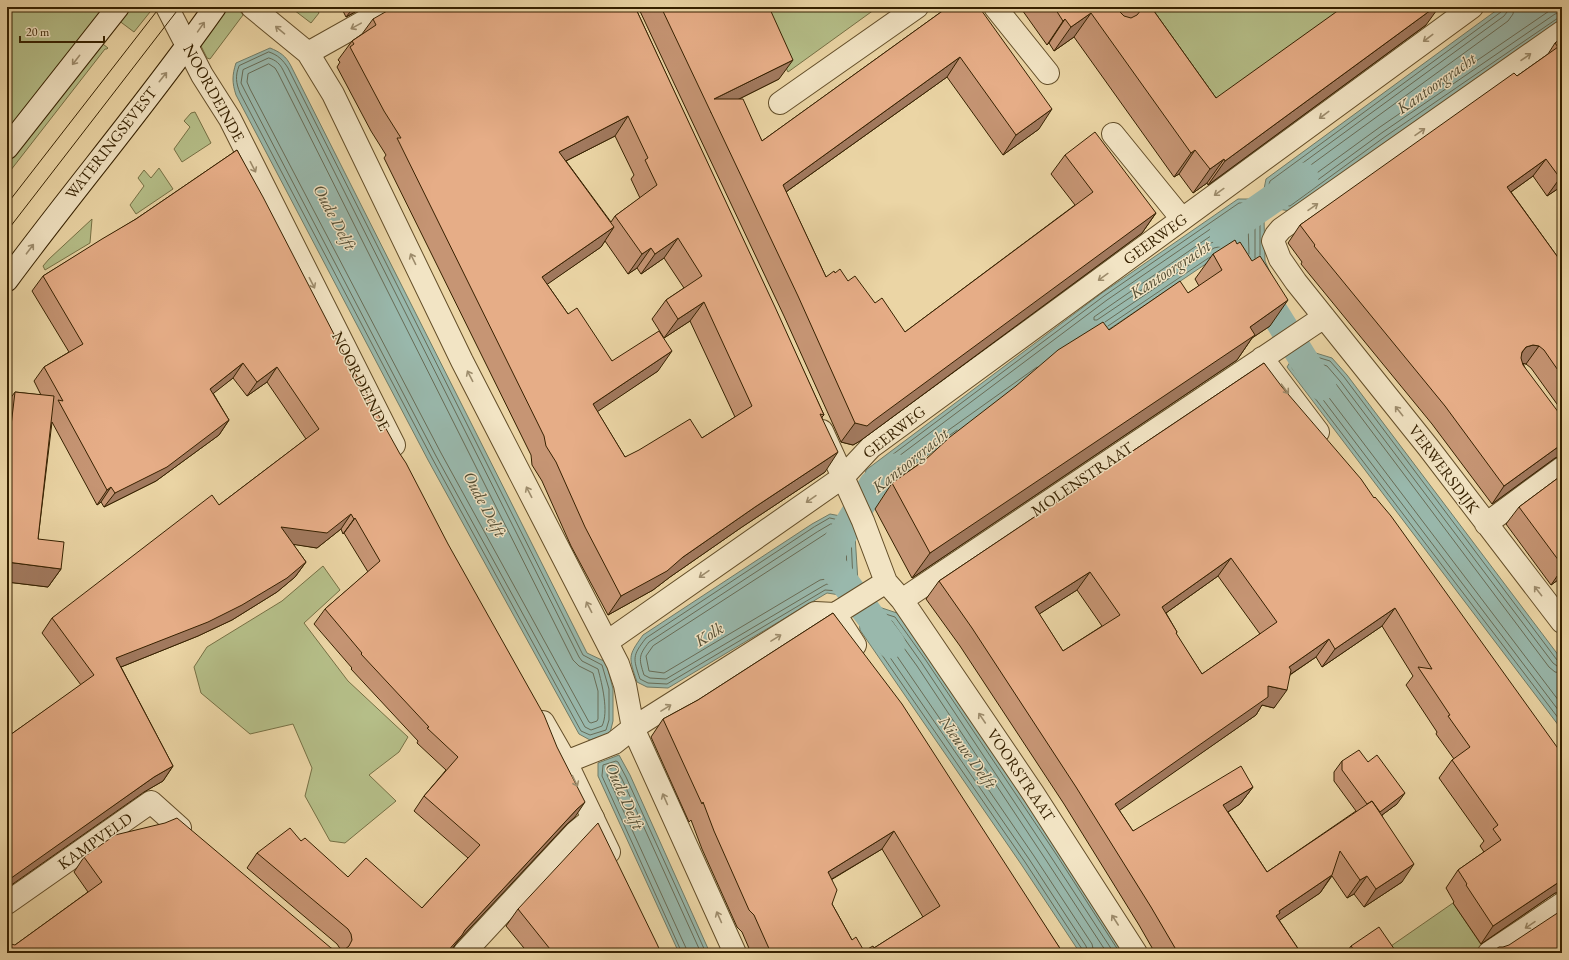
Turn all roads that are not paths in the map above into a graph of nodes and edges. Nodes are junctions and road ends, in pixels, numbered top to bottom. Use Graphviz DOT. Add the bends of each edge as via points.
graph roads {
  1 [pos="118,7"];
  2 [pos="167,7"];
  3 [pos="215,7"];
  4 [pos="252,7"];
  5 [pos="390,7"];
  6 [pos="917,7"];
  7 [pos="995,7"];
  8 [pos="1458,11"];
  9 [pos="1562,32"];
  10 [pos="187,46"];
  11 [pos="308,53"];
  12 [pos="1048,73"];
  13 [pos="780,103"];
  14 [pos="1113,134"];
  15 [pos="7,148"];
  16 [pos="1182,219"];
  17 [pos="7,280"];
  18 [pos="1324,317"];
  19 [pos="1269,353"];
  20 [pos="814,413"];
  21 [pos="1332,451"];
  22 [pos="403,464"];
  23 [pos="1562,468"];
  24 [pos="843,477"];
  25 [pos="1486,524"];
  26 [pos="886,582"];
  27 [pos="902,600"];
  28 [pos="842,610"];
  29 [pos="1560,614"];
  30 [pos="607,642"];
  31 [pos="864,660"];
  32 [pos="535,706"];
  33 [pos="634,728"];
  34 [pos="566,762"];
  35 [pos="593,818"];
  36 [pos="197,843"];
  37 [pos="616,867"];
  38 [pos="7,903"];
  39 [pos="1562,904"];
  40 [pos="464,953"];
  41 [pos="735,953"];
  42 [pos="1136,953"];
  43 [pos="1489,953"];
  1 -- 15 [label="street, one-way"];
  2 -- 10 [label="street, NOORDEINDE"];
  10 -- 3 [label="street, WATERINGSEVEST, one-way"];
  11 -- 4 [label="street, one-way"];
  5 -- 11 [label="street, one-way"];
  6 -- 13 [label="street"];
  7 -- 12 [label="street"];
  8 -- 16 [label="street, GEERWEG, one-way"];
  18 -- 9 [label="street, VERWERSDIJK, one-way" via="1280,259 1272,241 1276,235"];
  17 -- 10 [label="street, WATERINGSEVEST, one-way"];
  10 -- 22 [label="street, NOORDEINDE, one-way" via="230,119"];
  30 -- 11 [label="street, one-way" via="462,361 333,94"];
  14 -- 16 [label="street"];
  16 -- 24 [label="street, GEERWEG, one-way" via="871,447"];
  18 -- 19 [label="street"];
  25 -- 18 [label="street, VERWERSDIJK, one-way"];
  19 -- 21 [label="street, one-way"];
  19 -- 27 [label="street, MOLENSTRAAT"];
  20 -- 24 [label="street"];
  23 -- 25 [label="street"];
  24 -- 26 [label="street"];
  24 -- 30 [label="street, one-way"];
  29 -- 25 [label="street, VERWERSDIJK, one-way"];
  26 -- 27 [label="street"];
  26 -- 28 [label="street"];
  42 -- 27 [label="street, VOORSTRAAT, one-way" via="1033,793"];
  28 -- 31 [label="street"];
  33 -- 28 [label="street, one-way" via="815,614"];
  30 -- 33 [label="street" via="625,685"];
  32 -- 34 [label="street"];
  33 -- 34 [label="street" via="614,743"];
  41 -- 33 [label="street, one-way"];
  34 -- 35 [label="street, one-way"];
  35 -- 37 [label="street"];
  35 -- 40 [label="street" via="576,832"];
  36 -- 38 [label="street, KAMPVELD" via="151,802"];
  39 -- 43 [label="street, one-way"];
}
